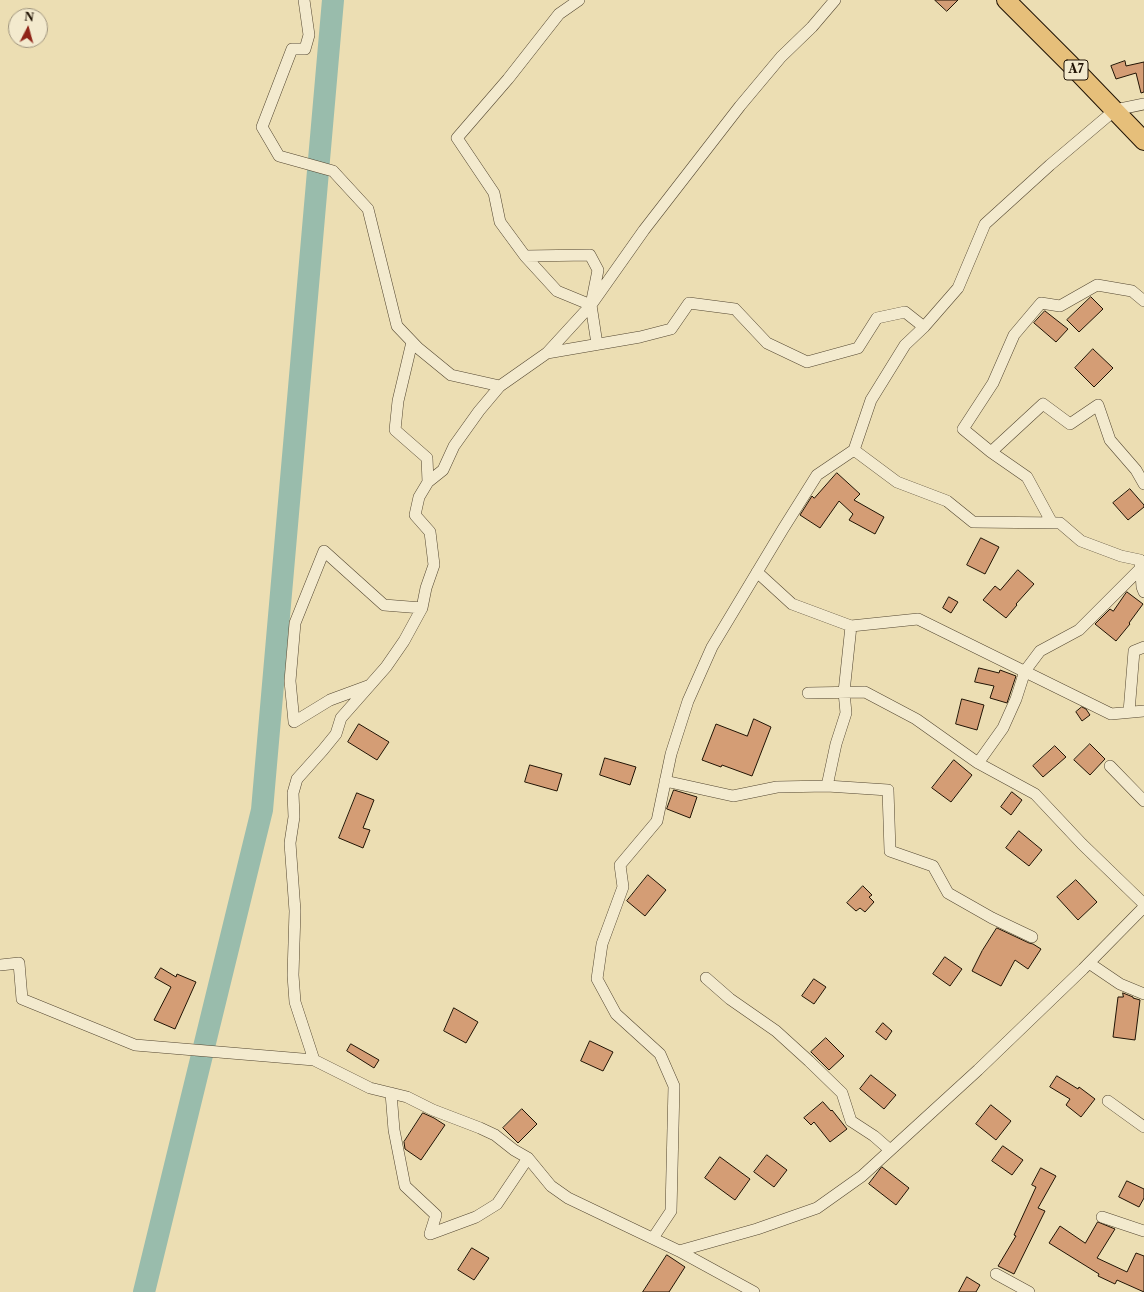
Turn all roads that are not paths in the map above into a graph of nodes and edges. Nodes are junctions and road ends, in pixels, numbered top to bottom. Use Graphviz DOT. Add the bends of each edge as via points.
graph roads {
  1 [pos="304,0"];
  2 [pos="579,0"];
  3 [pos="835,0"];
  4 [pos="1006,0"];
  5 [pos="1144,104"];
  6 [pos="1115,110"];
  7 [pos="1144,141"];
  8 [pos="525,256"];
  9 [pos="1144,301"];
  10 [pos="591,305"];
  11 [pos="924,327"];
  12 [pos="412,342"];
  13 [pos="597,344"];
  14 [pos="547,353"];
  15 [pos="500,386"];
  16 [pos="854,450"];
  17 [pos="991,452"];
  18 [pos="428,482"];
  19 [pos="1144,484"];
  20 [pos="1052,523"];
  21 [pos="1142,565"];
  22 [pos="757,572"];
  23 [pos="1144,592"];
  24 [pos="422,608"];
  25 [pos="850,626"];
  26 [pos="1144,647"];
  27 [pos="1025,671"];
  28 [pos="370,686"];
  29 [pos="844,692"];
  30 [pos="808,693"];
  31 [pos="1144,711"];
  32 [pos="1129,712"];
  33 [pos="978,763"];
  34 [pos="1110,766"];
  35 [pos="665,781"];
  36 [pos="827,786"];
  37 [pos="1144,801"];
  38 [pos="1144,906"];
  39 [pos="1032,937"];
  40 [pos="1089,963"];
  41 [pos="0,965"];
  42 [pos="706,978"];
  43 [pos="1144,994"];
  44 [pos="314,1060"];
  45 [pos="391,1093"];
  46 [pos="1108,1101"];
  47 [pos="1144,1127"];
  48 [pos="890,1150"];
  49 [pos="528,1158"];
  50 [pos="1102,1217"];
  51 [pos="1144,1231"];
  52 [pos="654,1238"];
  53 [pos="679,1250"];
  54 [pos="996,1274"];
  55 [pos="754,1292"];
  56 [pos="1029,1292"];
  1 -- 12 [label="street" via="309,35 305,49 292,49 262,128 279,156 333,171 368,208 397,326"];
  2 -- 8 [label="street" via="559,14 457,138 494,193 500,222"];
  3 -- 10 [label="street" via="781,57 740,106 644,230"];
  4 -- 6 [label="highway, A7"];
  5 -- 6 [label="street"];
  6 -- 7 [label="highway, A7"];
  6 -- 11 [label="street" via="985,224 958,288"];
  8 -- 10 [label="street" via="557,291"];
  8 -- 10 [label="street" via="590,255 598,270"];
  9 -- 17 [label="street" via="1132,291 1098,285 1060,306 1041,303 1014,335 993,383 963,429"];
  10 -- 13 [label="street"];
  10 -- 14 [label="street"];
  11 -- 13 [label="street" via="905,312 877,318 858,348 807,362 767,343 735,309 689,303 671,330"];
  11 -- 16 [label="street" via="905,345 871,400"];
  12 -- 15 [label="street" via="451,375"];
  12 -- 18 [label="street" via="398,401 395,430 427,458"];
  13 -- 14 [label="street"];
  14 -- 15 [label="street"];
  15 -- 18 [label="street" via="478,410 454,446 442,470"];
  16 -- 20 [label="street" via="897,482 947,501 974,522"];
  16 -- 22 [label="street" via="817,475"];
  17 -- 19 [label="street" via="1043,404 1070,424 1098,405 1110,440 1136,470"];
  17 -- 20 [label="street" via="1027,477"];
  18 -- 24 [label="street" via="419,497 415,515 430,532 434,565"];
  20 -- 21 [label="street" via="1060,523 1081,541 1121,556 1140,560"];
  21 -- 23 [label="street"];
  21 -- 27 [label="street" via="1079,630 1040,651"];
  22 -- 25 [label="street" via="792,604"];
  22 -- 35 [label="street" via="712,647 688,701"];
  24 -- 28 [label="street" via="404,641"];
  24 -- 28 [label="street" via="384,605 324,551 295,623 290,682 294,722 330,700"];
  25 -- 27 [label="street" via="918,619"];
  25 -- 29 [label="street"];
  26 -- 32 [label="street" via="1134,651"];
  27 -- 32 [label="street" via="1111,714"];
  27 -- 33 [label="street" via="1003,728"];
  28 -- 44 [label="street" via="341,718 336,734 297,779 293,793 294,817 290,843 295,911 295,1002"];
  29 -- 30 [label="street"];
  29 -- 33 [label="street" via="865,692 916,719"];
  29 -- 36 [label="street" via="846,713"];
  31 -- 32 [label="street"];
  33 -- 38 [label="street" via="1034,794"];
  34 -- 37 [label="street"];
  35 -- 36 [label="street" via="733,796 777,787"];
  35 -- 52 [label="street" via="656,821 620,865 623,887 602,944 597,979 616,1014 660,1054 674,1086 671,1211"];
  36 -- 39 [label="street" via="888,790 890,851 933,866 948,893"];
  38 -- 40 [label="street"];
  40 -- 43 [label="street" via="1120,984"];
  40 -- 48 [label="street"];
  41 -- 44 [label="street" via="19,963 22,998 135,1046"];
  42 -- 48 [label="street" via="730,999 776,1031 809,1061 842,1093 851,1121"];
  44 -- 45 [label="street" via="370,1088"];
  45 -- 49 [label="street" via="407,1097 495,1135"];
  45 -- 49 [label="street" via="394,1130 405,1186 436,1215 430,1234 476,1217 497,1204"];
  46 -- 47 [label="street"];
  48 -- 53 [label="street" via="862,1176 817,1208 757,1229"];
  49 -- 52 [label="street" via="551,1186 568,1198"];
  50 -- 51 [label="street"];
  52 -- 53 [label="street"];
  53 -- 55 [label="street"];
  54 -- 56 [label="street"];
}
